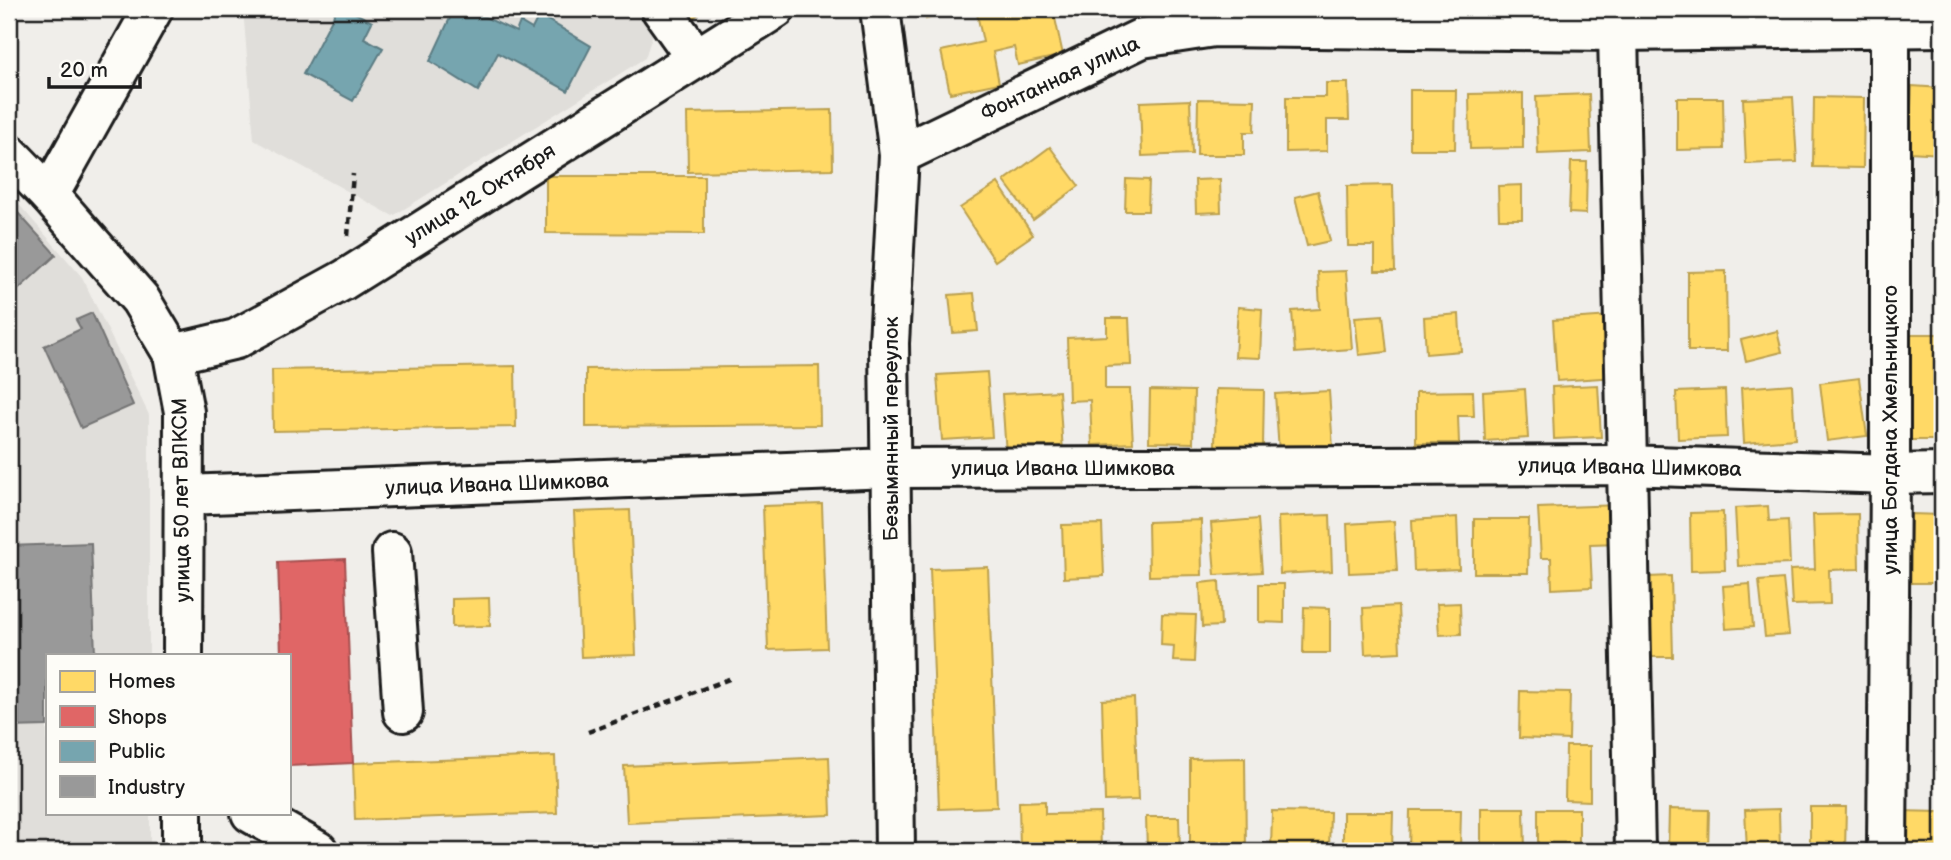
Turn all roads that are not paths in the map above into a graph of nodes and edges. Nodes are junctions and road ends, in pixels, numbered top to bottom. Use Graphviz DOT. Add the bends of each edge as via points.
graph roads {
  1 [pos="153,9"];
  2 [pos="661,9"];
  3 [pos="775,9"];
  4 [pos="880,9"];
  5 [pos="1890,18"];
  6 [pos="1942,27"];
  7 [pos="1618,31"];
  8 [pos="696,58"];
  9 [pos="9,154"];
  10 [pos="899,155"];
  11 [pos="49,195"];
  12 [pos="173,354"];
  13 [pos="1625,465"];
  14 [pos="891,468"];
  15 [pos="1942,473"];
  16 [pos="1890,474"];
  17 [pos="185,495"];
  18 [pos="392,552"];
  19 [pos="183,654"];
  20 [pos="403,712"];
  21 [pos="182,814"];
  22 [pos="253,814"];
  23 [pos="182,851"];
  24 [pos="318,851"];
  25 [pos="895,851"];
  26 [pos="1635,851"];
  27 [pos="1887,851"];
  1 -- 11 [label="street"];
  2 -- 8 [label="street"];
  3 -- 8 [label="street, улица 12 Октября"];
  4 -- 10 [label="street, Безымянный переулок"];
  5 -- 6 [label="street, Фонтанная улица"];
  5 -- 7 [label="street, Фонтанная улица"];
  5 -- 16 [label="street, улица Богдана Хмельницкого"];
  7 -- 10 [label="street, Фонтанная улица" via="1214,27 1174,32 1142,38"];
  7 -- 13 [label="street"];
  8 -- 12 [label="street, улица 12 Октября" via="344,279 236,339"];
  9 -- 11 [label="street, улица 50 лет ВЛКСМ"];
  10 -- 14 [label="street, Безымянный переулок" via="889,343"];
  11 -- 12 [label="street, улица 50 лет ВЛКСМ" via="140,299"];
  12 -- 17 [label="street, улица 50 лет ВЛКСМ" via="184,412"];
  13 -- 14 [label="street, улица Ивана Шимкова"];
  13 -- 16 [label="street, улица Ивана Шимкова"];
  13 -- 26 [label="street"];
  14 -- 17 [label="street, улица Ивана Шимкова"];
  14 -- 25 [label="street, Безымянный переулок"];
  15 -- 16 [label="street, улица Ивана Шимкова"];
  16 -- 27 [label="street, улица Богдана Хмельницкого"];
  17 -- 19 [label="street, улица 50 лет ВЛКСМ"];
  18 -- 20 [label="street"];
  21 -- 23 [label="street"];
  22 -- 24 [label="street"];
}
